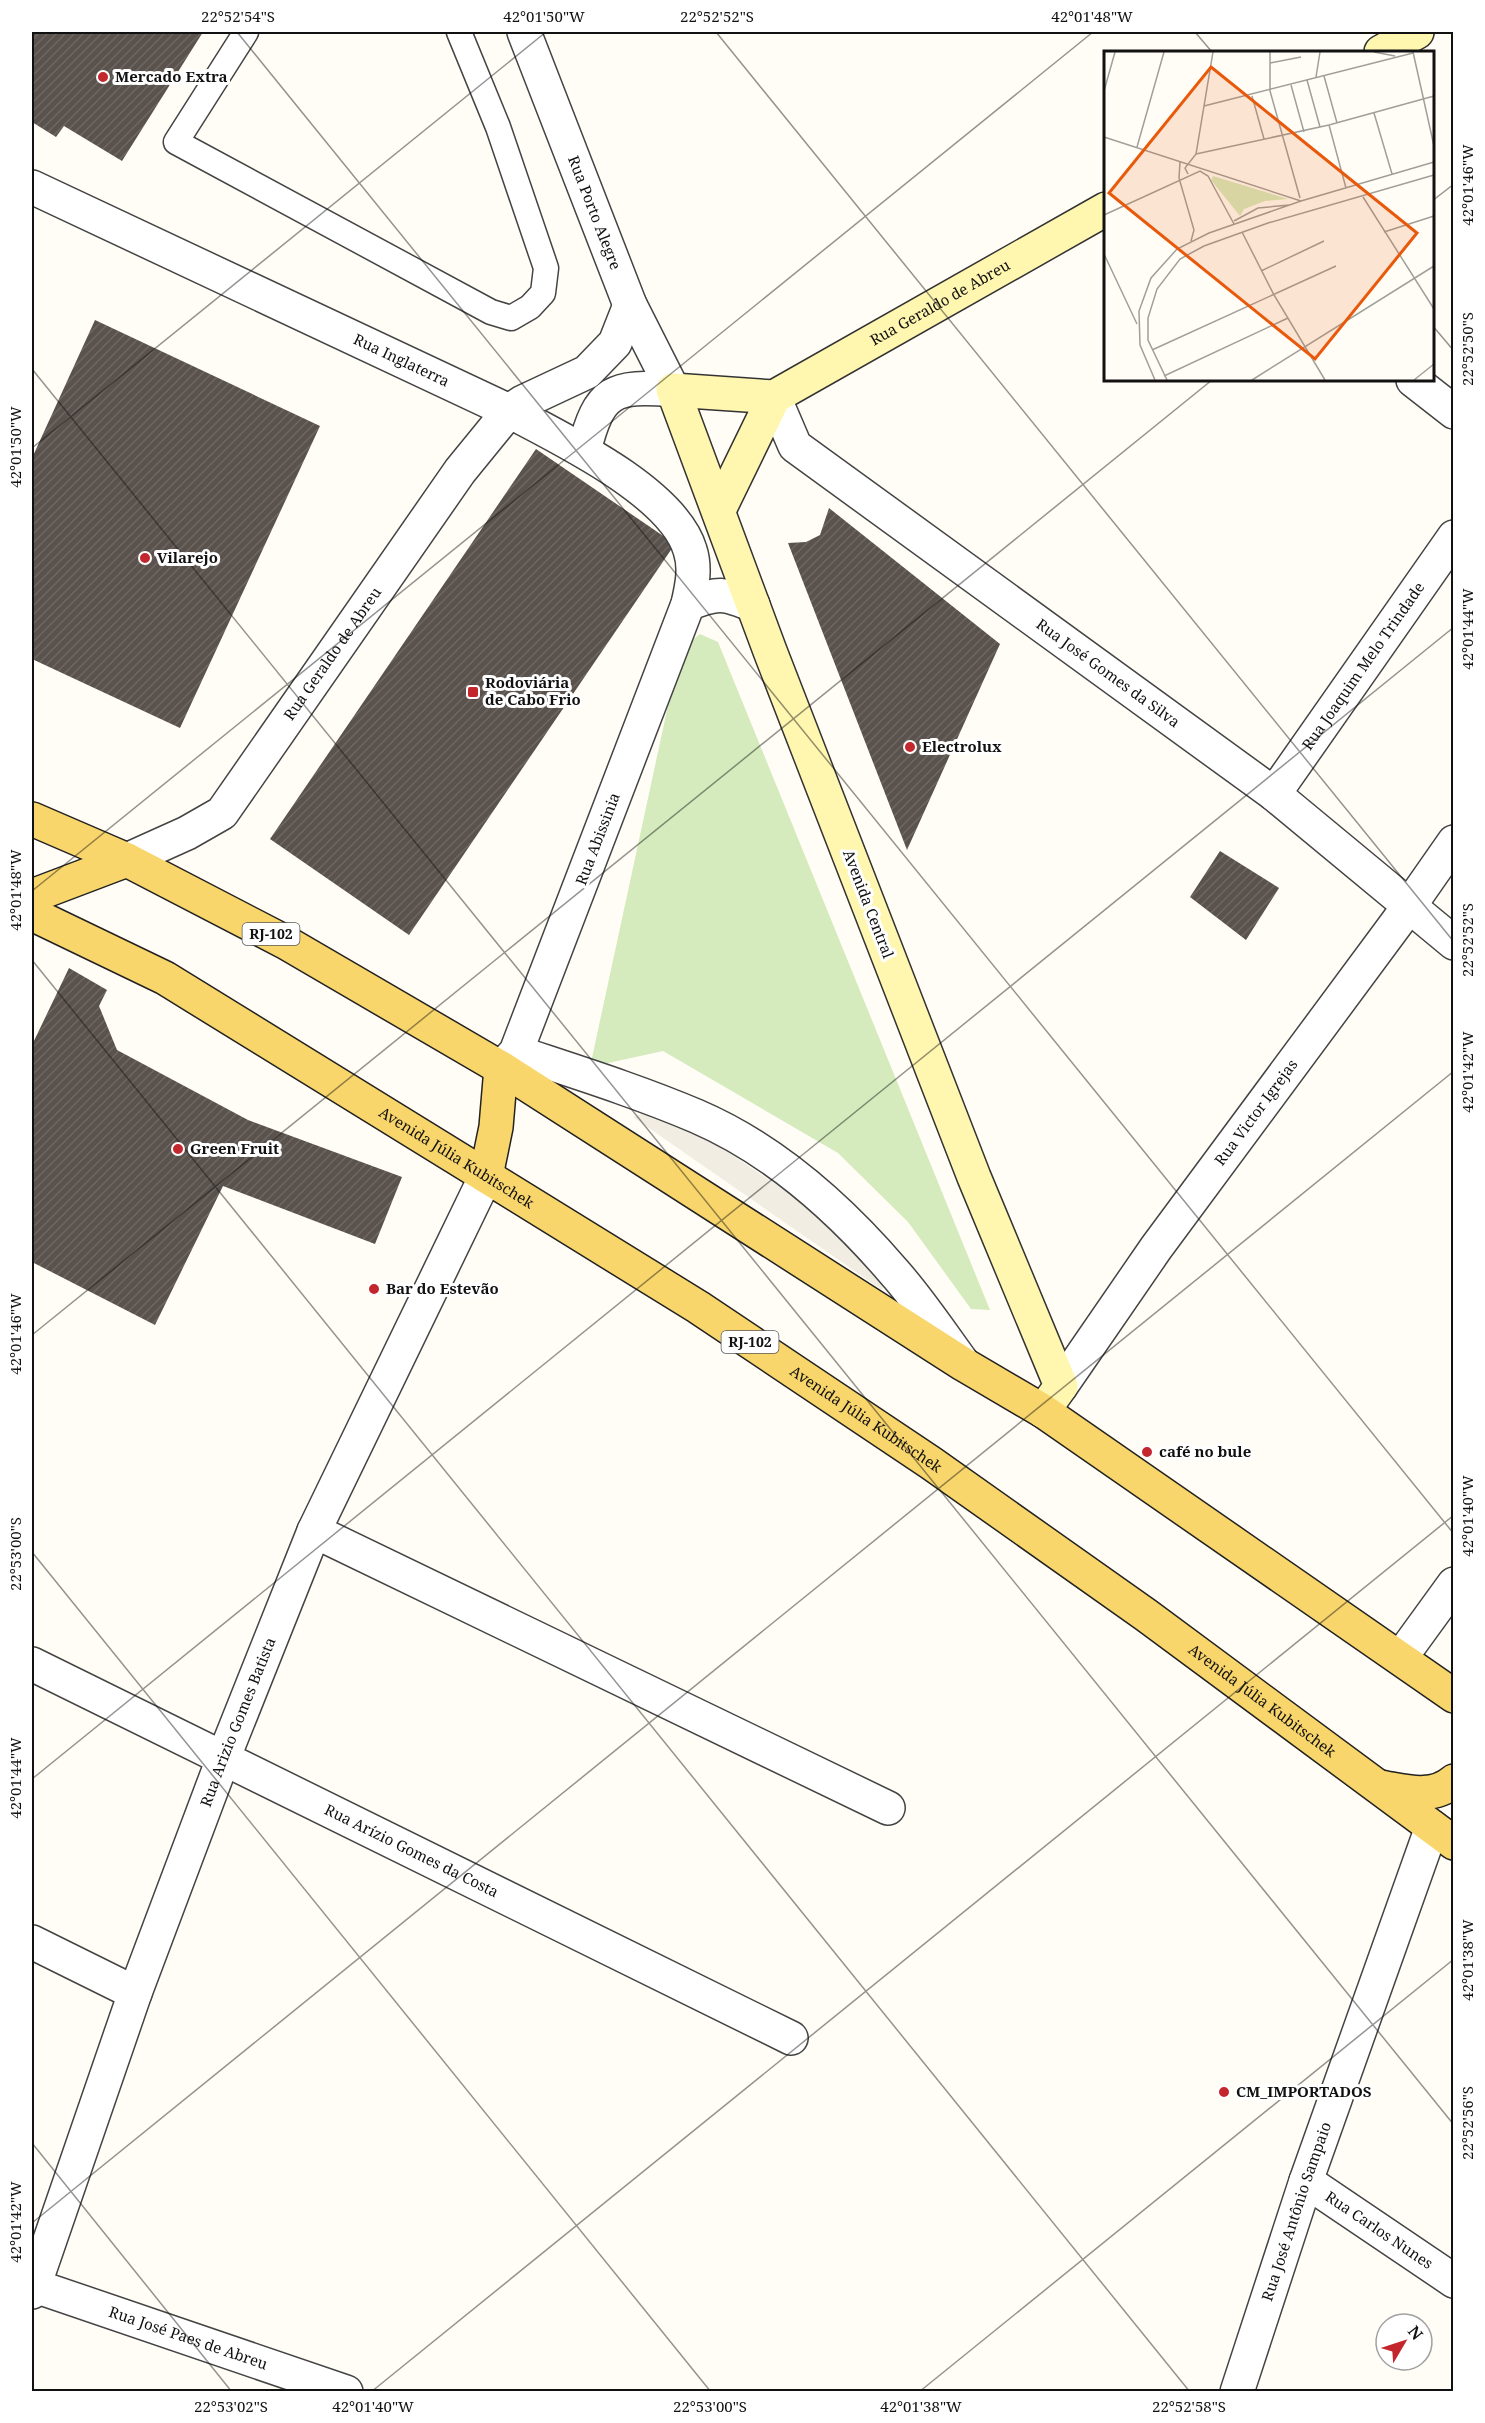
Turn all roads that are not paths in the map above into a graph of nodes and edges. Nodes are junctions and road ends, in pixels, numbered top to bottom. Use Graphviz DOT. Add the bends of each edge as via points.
graph roads {
  1 [pos="246,32"];
  2 [pos="459,32"];
  3 [pos="524,32"];
  4 [pos="1418,32"];
  5 [pos="1383,51"];
  6 [pos="32,187"];
  7 [pos="1104,210"];
  8 [pos="630,305"];
  9 [pos="1414,381"];
  10 [pos="673,390"];
  11 [pos="774,397"];
  12 [pos="509,411"];
  13 [pos="1454,412"];
  14 [pos="584,451"];
  15 [pos="719,510"];
  16 [pos="1454,537"];
  17 [pos="688,604"];
  18 [pos="753,605"];
  19 [pos="1274,794"];
  20 [pos="32,819"];
  21 [pos="1454,842"];
  22 [pos="127,860"];
  23 [pos="32,896"];
  24 [pos="1410,905"];
  25 [pos="32,914"];
  26 [pos="1454,943"];
  27 [pos="508,1060"];
  28 [pos="486,1176"];
  29 [pos="963,1364"];
  30 [pos="1052,1398"];
  31 [pos="314,1532"];
  32 [pos="1454,1584"];
  33 [pos="1401,1657"];
  34 [pos="32,1664"];
  35 [pos="1454,1696"];
  36 [pos="223,1759"];
  37 [pos="1450,1784"];
  38 [pos="1378,1787"];
  39 [pos="888,1808"];
  40 [pos="1443,1835"];
  41 [pos="32,1942"];
  42 [pos="135,1993"];
  43 [pos="791,2038"];
  44 [pos="1306,2181"];
  45 [pos="1454,2281"];
  46 [pos="32,2288"];
  47 [pos="346,2391"];
  48 [pos="1237,2391"];
  1 -- 2 [label="lane" via="176,142 491,312 512,318 543,293 546,268 498,127"];
  3 -- 8 [label="street, Rua Porto Alegre"];
  4 -- 5 [label="street"];
  6 -- 12 [label="street, Rua Inglaterra"];
  7 -- 11 [label="street, Rua Geraldo de Abreu"];
  8 -- 10 [label="street, Rua Porto Alegre"];
  8 -- 12 [label="street" via="615,343 587,372"];
  9 -- 13 [label="street"];
  10 -- 11 [label="street"];
  10 -- 14 [label="street" via="638,387 611,393 596,412"];
  10 -- 15 [label="street, Avenida Central"];
  11 -- 15 [label="street"];
  11 -- 19 [label="street, Rua José Gomes da Silva" via="795,446"];
  12 -- 14 [label="street, Rua Inglaterra"];
  12 -- 22 [label="street, Rua Geraldo de Abreu" via="460,471 222,813"];
  14 -- 17 [label="street, Rua Inglaterra" via="619,472 675,523 690,549 694,577"];
  15 -- 18 [label="street, Avenida Central"];
  16 -- 19 [label="street, Rua Joaquim Melo Trindade"];
  17 -- 18 [label="street" via="726,594"];
  17 -- 27 [label="street, Rua Abissinia"];
  18 -- 30 [label="street, Avenida Central" via="974,1177"];
  19 -- 24 [label="street, Rua José Gomes da Silva"];
  20 -- 22 [label="main road, RJ-102"];
  21 -- 24 [label="street, Rua Victor Igrejas"];
  22 -- 23 [label="main road"];
  22 -- 27 [label="main road, RJ-102"];
  24 -- 26 [label="street, Rua José Gomes da Silva"];
  24 -- 30 [label="street, Rua Victor Igrejas" via="1156,1248"];
  25 -- 28 [label="main road, Avenida Júlia Kubitschek / RJ-102" via="165,978"];
  27 -- 28 [label="main road"];
  27 -- 29 [label="main road, RJ-102"];
  27 -- 29 [label="street" via="697,1117 748,1144 799,1179 845,1219 895,1273"];
  28 -- 31 [label="street, Rua Arizio Gomes Batista"];
  28 -- 38 [label="main road, Avenida Júlia Kubitschek / RJ-102" via="698,1307 931,1463 1146,1615"];
  29 -- 30 [label="main road, RJ-102"];
  30 -- 33 [label="main road, RJ-102"];
  31 -- 36 [label="street, Rua Arizio Gomes Batista"];
  31 -- 39 [label="street"];
  32 -- 33 [label="street"];
  33 -- 35 [label="main road, RJ-102"];
  34 -- 36 [label="street, Rua Arízio Gomes da Costa"];
  36 -- 42 [label="street, Rua Arizio Gomes Batista"];
  36 -- 43 [label="street, Rua Arízio Gomes da Costa"];
  37 -- 38 [label="main road" via="1425,1793"];
  37 -- 40 [label="main road"];
  38 -- 40 [label="main road, Avenida Júlia Kubitschek / RJ-102"];
  40 -- 44 [label="street, Rua José Antônio Sampaio"];
  41 -- 42 [label="street"];
  42 -- 46 [label="street, Rua Arizio Gomes Batista"];
  44 -- 45 [label="street, Rua Carlos Nunes"];
  44 -- 48 [label="street, Rua José Antônio Sampaio"];
  46 -- 47 [label="street, Rua José Paes de Abreu"];
}
